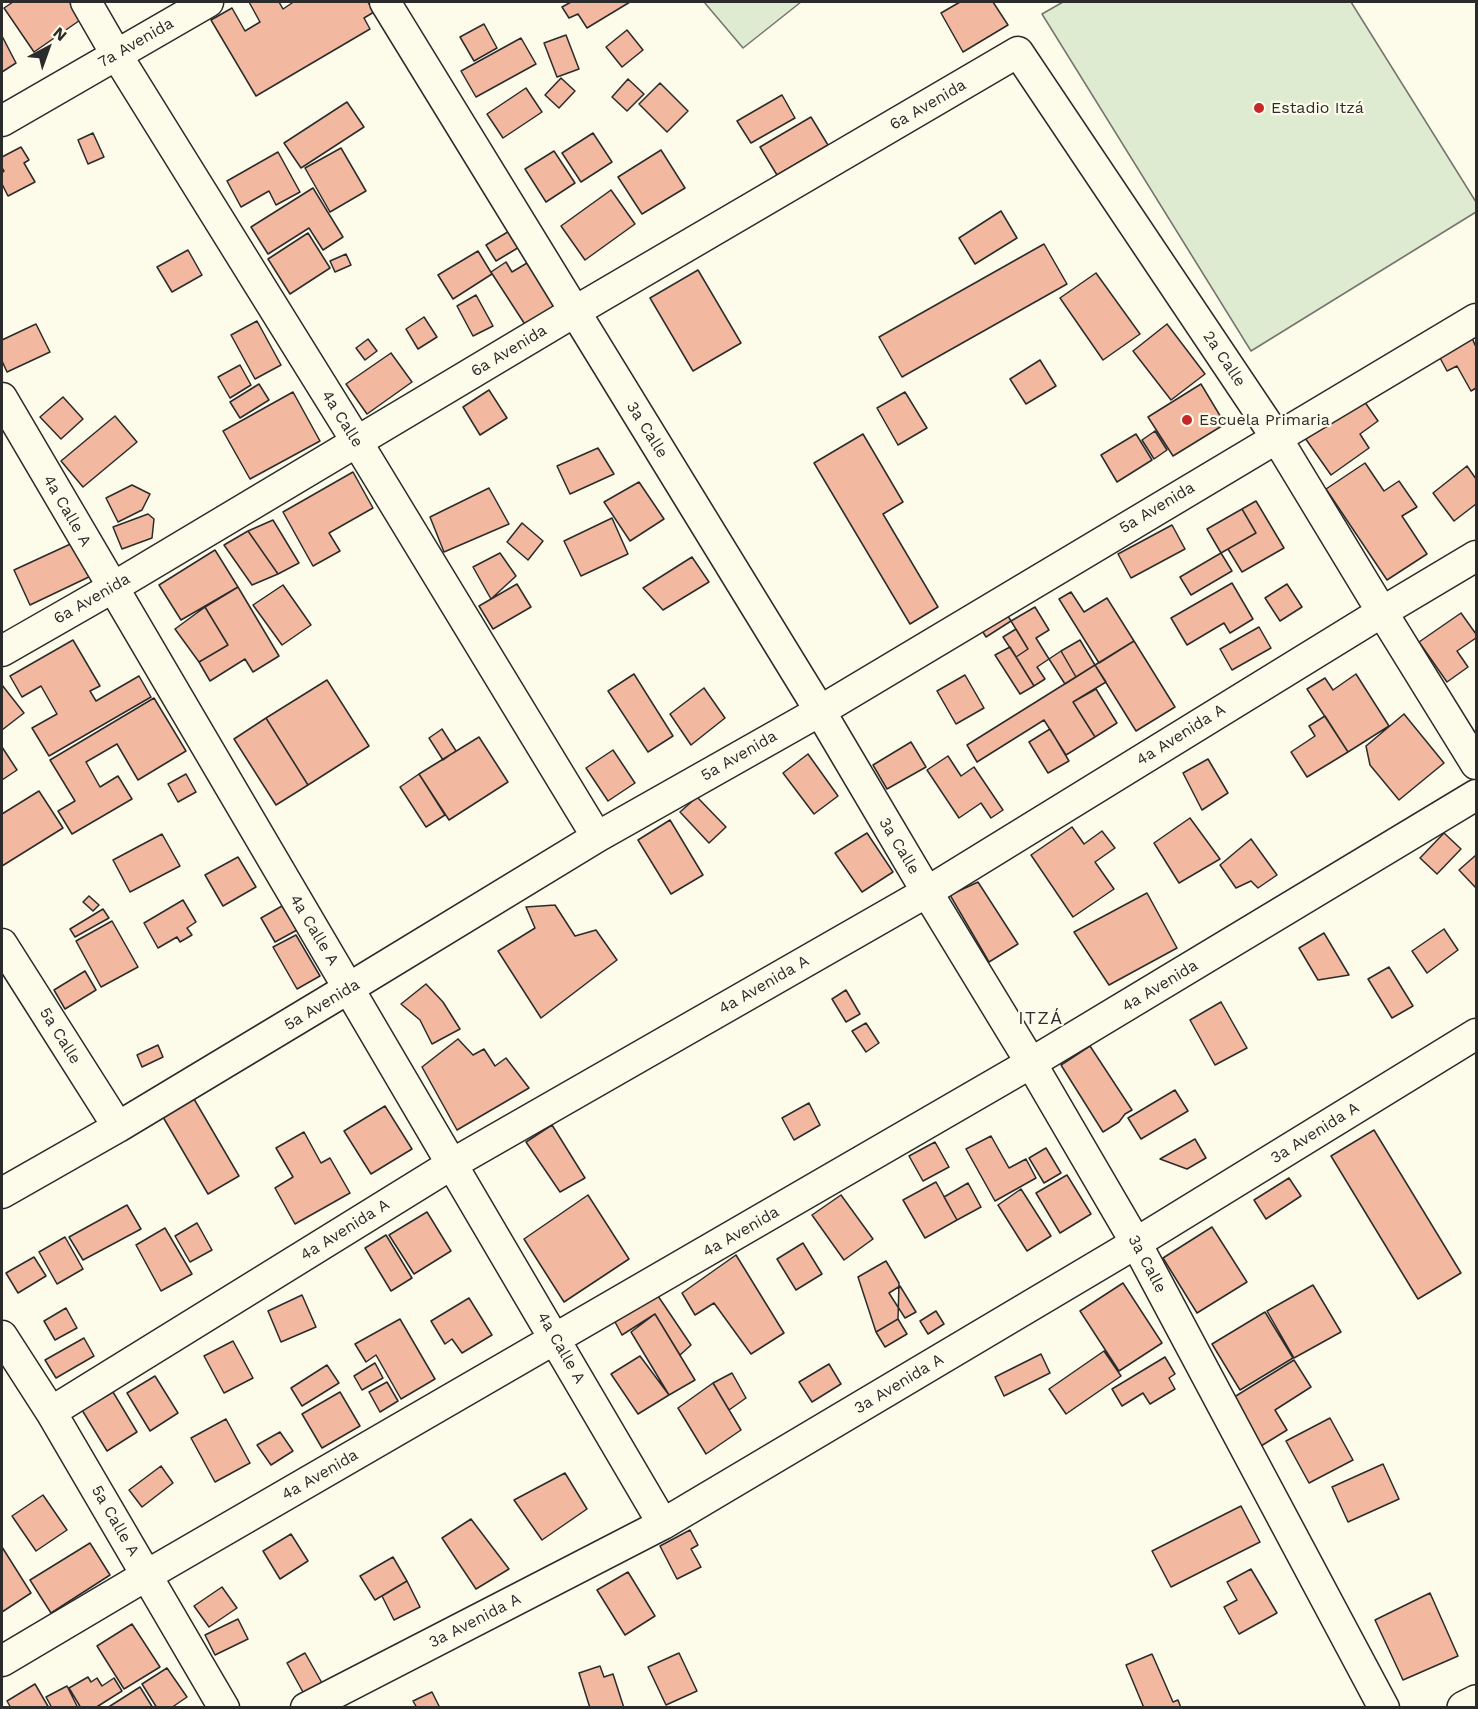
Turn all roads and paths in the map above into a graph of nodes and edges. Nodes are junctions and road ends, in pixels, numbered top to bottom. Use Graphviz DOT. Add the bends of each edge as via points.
graph roads {
  1 [pos="86,2"];
  2 [pos="208,2"];
  3 [pos="385,2"];
  4 [pos="1018,52"];
  5 [pos="116,54"];
  6 [pos="2,121"];
  7 [pos="574,312"];
  8 [pos="1476,319"];
  9 [pos="2,398"];
  10 [pos="1276,437"];
  11 [pos="357,442"];
  12 [pos="1476,556"];
  13 [pos="112,588"];
  14 [pos="1382,612"];
  15 [pos="2,651"];
  16 [pos="820,711"];
  17 [pos="1476,764"];
  18 [pos="1476,795"];
  19 [pos="597,837"];
  20 [pos="927,892"];
  21 [pos="2,944"];
  22 [pos="349,988"];
  23 [pos="1476,1034"];
  24 [pos="1031,1063"];
  25 [pos="118,1127"];
  26 [pos="452,1164"];
  27 [pos="2,1193"];
  28 [pos="1136,1243"];
  29 [pos="2,1336"];
  30 [pos="555,1339"];
  31 [pos="51,1412"];
  32 [pos="663,1524"];
  33 [pos="147,1575"];
  34 [pos="2,1661"];
  35 [pos="1476,1702"];
  36 [pos="224,1707"];
  37 [pos="306,1707"];
  38 [pos="1384,1707"];
  39 [pos="1464,1707"];
  1 -- 5 [label="street, 4a Calle"];
  2 -- 5 [label="street, 7a Avenida"];
  3 -- 7 [label="street, 3a Calle"];
  4 -- 7 [label="street, 6a Avenida"];
  4 -- 10 [label="street, 2a Calle"];
  5 -- 6 [label="street, 7a Avenida"];
  5 -- 11 [label="street, 4a Calle"];
  7 -- 11 [label="street, 6a Avenida"];
  7 -- 16 [label="street, 3a Calle"];
  8 -- 10 [label="street, 5a Avenida"];
  9 -- 13 [label="street, 4a Calle A"];
  10 -- 14 [label="street, 2a Calle"];
  10 -- 16 [label="street, 5a Avenida"];
  11 -- 13 [label="street, 6a Avenida"];
  11 -- 19 [label="street, 4a Calle"];
  12 -- 14 [label="street, 4a Avenida A"];
  13 -- 15 [label="street, 6a Avenida"];
  13 -- 22 [label="street, 4a Calle A"];
  14 -- 17 [label="street, 2a Calle"];
  14 -- 20 [label="street, 4a Avenida A"];
  16 -- 19 [label="street, 5a Avenida"];
  16 -- 20 [label="street, 3a Calle"];
  18 -- 24 [label="street, 4a Avenida"];
  19 -- 22 [label="street, 5a Avenida"];
  20 -- 24 [label="street, 3a Calle"];
  20 -- 26 [label="street, 4a Avenida A"];
  21 -- 25 [label="street, 5a Calle"];
  22 -- 25 [label="street, 5a Avenida"];
  22 -- 26 [label="street, 4a Calle A"];
  23 -- 28 [label="street, 3a Avenida A"];
  24 -- 28 [label="street, 3a Calle"];
  24 -- 30 [label="street, 4a Avenida"];
  25 -- 27 [label="street, 5a Avenida"];
  26 -- 30 [label="street, 4a Calle A"];
  26 -- 31 [label="street, 4a Avenida A"];
  28 -- 32 [label="street, 3a Avenida A"];
  28 -- 38 [label="street, 3a Calle"];
  29 -- 31 [label="street, 5a Calle A"];
  30 -- 32 [label="street, 4a Calle A"];
  30 -- 33 [label="street, 4a Avenida"];
  31 -- 33 [label="street, 5a Calle A"];
  32 -- 37 [label="street, 3a Avenida A"];
  33 -- 34 [label="street, 4a Avenida"];
  33 -- 36 [label="street, 5a Calle A"];
  35 -- 39 [label="main road"];
}
